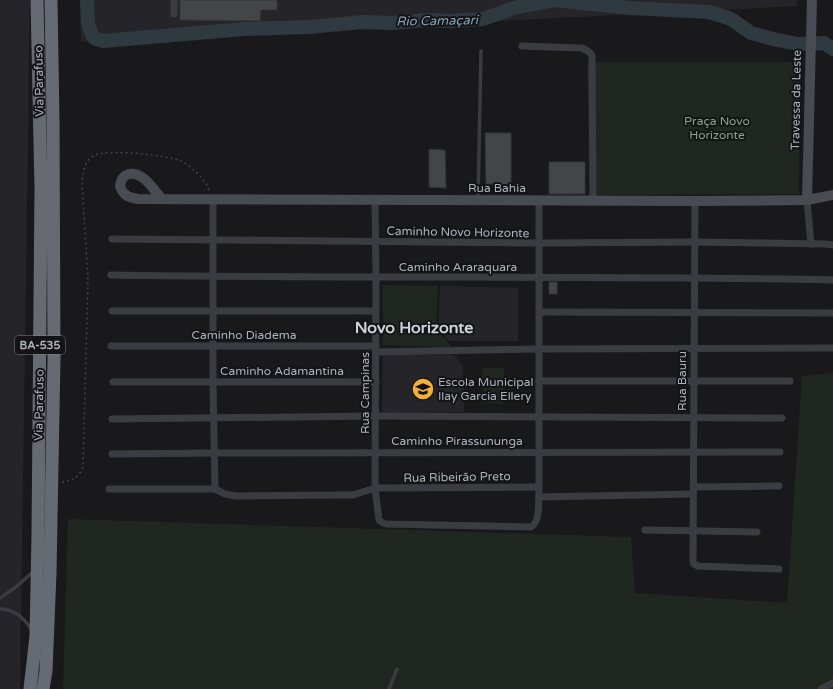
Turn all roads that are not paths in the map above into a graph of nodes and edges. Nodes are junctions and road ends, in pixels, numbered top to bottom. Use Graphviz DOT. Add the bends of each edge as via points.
graph roads {
  1 [pos="37,0"];
  2 [pos="51,0"];
  3 [pos="174,0"];
  4 [pos="812,0"];
  5 [pos="174,14"];
  6 [pos="522,46"];
  7 [pos="482,51"];
  8 [pos="833,195"];
  9 [pos="161,198"];
  10 [pos="213,200"];
  11 [pos="807,200"];
  12 [pos="375,201"];
  13 [pos="478,201"];
  14 [pos="539,201"];
  15 [pos="593,201"];
  16 [pos="695,201"];
  17 [pos="112,239"];
  18 [pos="214,241"];
  19 [pos="376,242"];
  20 [pos="694,242"];
  21 [pos="540,244"];
  22 [pos="811,244"];
  23 [pos="833,245"];
  24 [pos="111,275"];
  25 [pos="214,277"];
  26 [pos="376,277"];
  27 [pos="693,277"];
  28 [pos="540,278"];
  29 [pos="833,280"];
  30 [pos="112,310"];
  31 [pos="213,311"];
  32 [pos="376,311"];
  33 [pos="539,312"];
  34 [pos="693,313"];
  35 [pos="833,313"];
  36 [pos="111,346"];
  37 [pos="213,346"];
  38 [pos="693,348"];
  39 [pos="833,348"];
  40 [pos="376,349"];
  41 [pos="538,349"];
  42 [pos="539,381"];
  43 [pos="693,381"];
  44 [pos="790,381"];
  45 [pos="113,382"];
  46 [pos="213,382"];
  47 [pos="376,382"];
  48 [pos="376,416"];
  49 [pos="214,418"];
  50 [pos="540,418"];
  51 [pos="693,418"];
  52 [pos="782,418"];
  53 [pos="112,419"];
  54 [pos="376,452"];
  55 [pos="539,452"];
  56 [pos="693,452"];
  57 [pos="780,452"];
  58 [pos="213,453"];
  59 [pos="112,454"];
  60 [pos="779,486"];
  61 [pos="539,487"];
  62 [pos="375,488"];
  63 [pos="109,489"];
  64 [pos="215,489"];
  65 [pos="693,491"];
  66 [pos="539,497"];
  67 [pos="645,530"];
  68 [pos="693,531"];
  69 [pos="757,532"];
  70 [pos="37,568"];
  71 [pos="779,569"];
  72 [pos="0,598"];
  73 [pos="0,609"];
  74 [pos="36,636"];
  75 [pos="397,669"];
  76 [pos="46,671"];
  77 [pos="833,683"];
  78 [pos="30,689"];
  79 [pos="43,689"];
  80 [pos="47,689"];
  81 [pos="389,689"];
  82 [pos="822,689"];
  1 -- 70 [label="highway, Via Parafuso / BA-535" via="41,189"];
  2 -- 76 [label="highway, Via Parafuso / BA-535" via="54,350"];
  3 -- 5 [label="street"];
  4 -- 11 [label="street, Travessa da Leste"];
  6 -- 15 [label="street" via="582,48 592,55"];
  7 -- 13 [label="lane"];
  8 -- 11 [label="street, Rua Bahia"];
  9 -- 10 [label="street, Rua Bahia"];
  10 -- 12 [label="street, Rua Bahia"];
  10 -- 18 [label="street"];
  11 -- 16 [label="street, Rua Bahia"];
  11 -- 22 [label="street"];
  12 -- 13 [label="street, Rua Bahia"];
  12 -- 19 [label="street, Rua Campinas"];
  13 -- 14 [label="street, Rua Bahia"];
  14 -- 15 [label="street, Rua Bahia"];
  14 -- 21 [label="street"];
  15 -- 16 [label="street, Rua Bahia"];
  16 -- 20 [label="street, Rua Bauru"];
  17 -- 18 [label="street, Caminho Novo Horizonte"];
  18 -- 19 [label="street, Caminho Novo Horizonte"];
  18 -- 25 [label="street"];
  19 -- 21 [label="street, Caminho Novo Horizonte"];
  19 -- 26 [label="street, Rua Campinas"];
  20 -- 21 [label="street, Caminho Novo Horizonte"];
  20 -- 22 [label="street, Caminho Novo Horizonte"];
  20 -- 27 [label="street, Rua Bauru"];
  21 -- 28 [label="street"];
  22 -- 23 [label="street, Caminho Novo Horizonte"];
  24 -- 25 [label="street, Caminho Araraquara"];
  25 -- 26 [label="street, Caminho Araraquara"];
  25 -- 31 [label="street"];
  26 -- 28 [label="street, Caminho Araraquara"];
  26 -- 32 [label="street, Rua Campinas"];
  27 -- 28 [label="street, Caminho Araraquara"];
  27 -- 29 [label="street, Caminho Araraquara"];
  27 -- 34 [label="street, Rua Bauru"];
  28 -- 33 [label="street"];
  30 -- 31 [label="street"];
  31 -- 32 [label="street"];
  31 -- 37 [label="street"];
  32 -- 40 [label="street, Rua Campinas"];
  33 -- 34 [label="street"];
  33 -- 41 [label="street"];
  34 -- 35 [label="street"];
  34 -- 38 [label="street, Rua Bauru"];
  36 -- 37 [label="street, Caminho Diadema"];
  37 -- 40 [label="street, Caminho Diadema"];
  37 -- 46 [label="street"];
  38 -- 39 [label="street, Caminho Diadema"];
  38 -- 41 [label="street, Caminho Diadema"];
  38 -- 43 [label="street, Rua Bauru"];
  40 -- 41 [label="street, Caminho Diadema"];
  40 -- 47 [label="street, Rua Campinas"];
  41 -- 42 [label="street"];
  42 -- 43 [label="street"];
  42 -- 50 [label="street"];
  43 -- 44 [label="street"];
  43 -- 51 [label="street, Rua Bauru"];
  45 -- 46 [label="street, Caminho Adamantina"];
  46 -- 47 [label="street, Caminho Adamantina"];
  46 -- 49 [label="street"];
  47 -- 48 [label="street, Rua Campinas"];
  48 -- 49 [label="street"];
  48 -- 50 [label="street"];
  48 -- 54 [label="street, Rua Campinas"];
  49 -- 53 [label="street"];
  49 -- 58 [label="street"];
  50 -- 51 [label="street"];
  50 -- 55 [label="street"];
  51 -- 52 [label="street"];
  51 -- 56 [label="street, Rua Bauru"];
  54 -- 55 [label="street, Caminho Pirassununga"];
  54 -- 58 [label="street, Caminho Pirassununga"];
  54 -- 62 [label="street, Rua Campinas"];
  55 -- 56 [label="street, Caminho Pirassununga"];
  55 -- 61 [label="street"];
  56 -- 57 [label="street, Caminho Pirassununga"];
  56 -- 65 [label="street, Rua Bauru"];
  58 -- 59 [label="street, Caminho Pirassununga"];
  58 -- 64 [label="street"];
  60 -- 65 [label="street"];
  61 -- 62 [label="street, Rua Ribeirão Preto"];
  61 -- 66 [label="street"];
  62 -- 64 [label="street, Rua Ribeirão Preto" via="353,495 236,496"];
  62 -- 66 [label="street, Rua Campinas" via="379,520 386,524 531,526 537,519"];
  63 -- 64 [label="street, Rua Ribeirão Preto"];
  65 -- 66 [label="street"];
  65 -- 68 [label="street, Rua Bauru"];
  67 -- 68 [label="street"];
  68 -- 69 [label="street"];
  68 -- 71 [label="street, Rua Bauru" via="692,561 698,566"];
  70 -- 72 [label="lane"];
  70 -- 74 [label="highway, Via Parafuso / BA-535"];
  73 -- 74 [label="lane" via="22,618"];
  74 -- 78 [label="highway, Via Parafuso / BA-535"];
  75 -- 81 [label="lane"];
  76 -- 79 [label="highway, Via Parafuso / BA-535"];
  76 -- 80 [label="highway"];
  77 -- 82 [label="street"];
}
